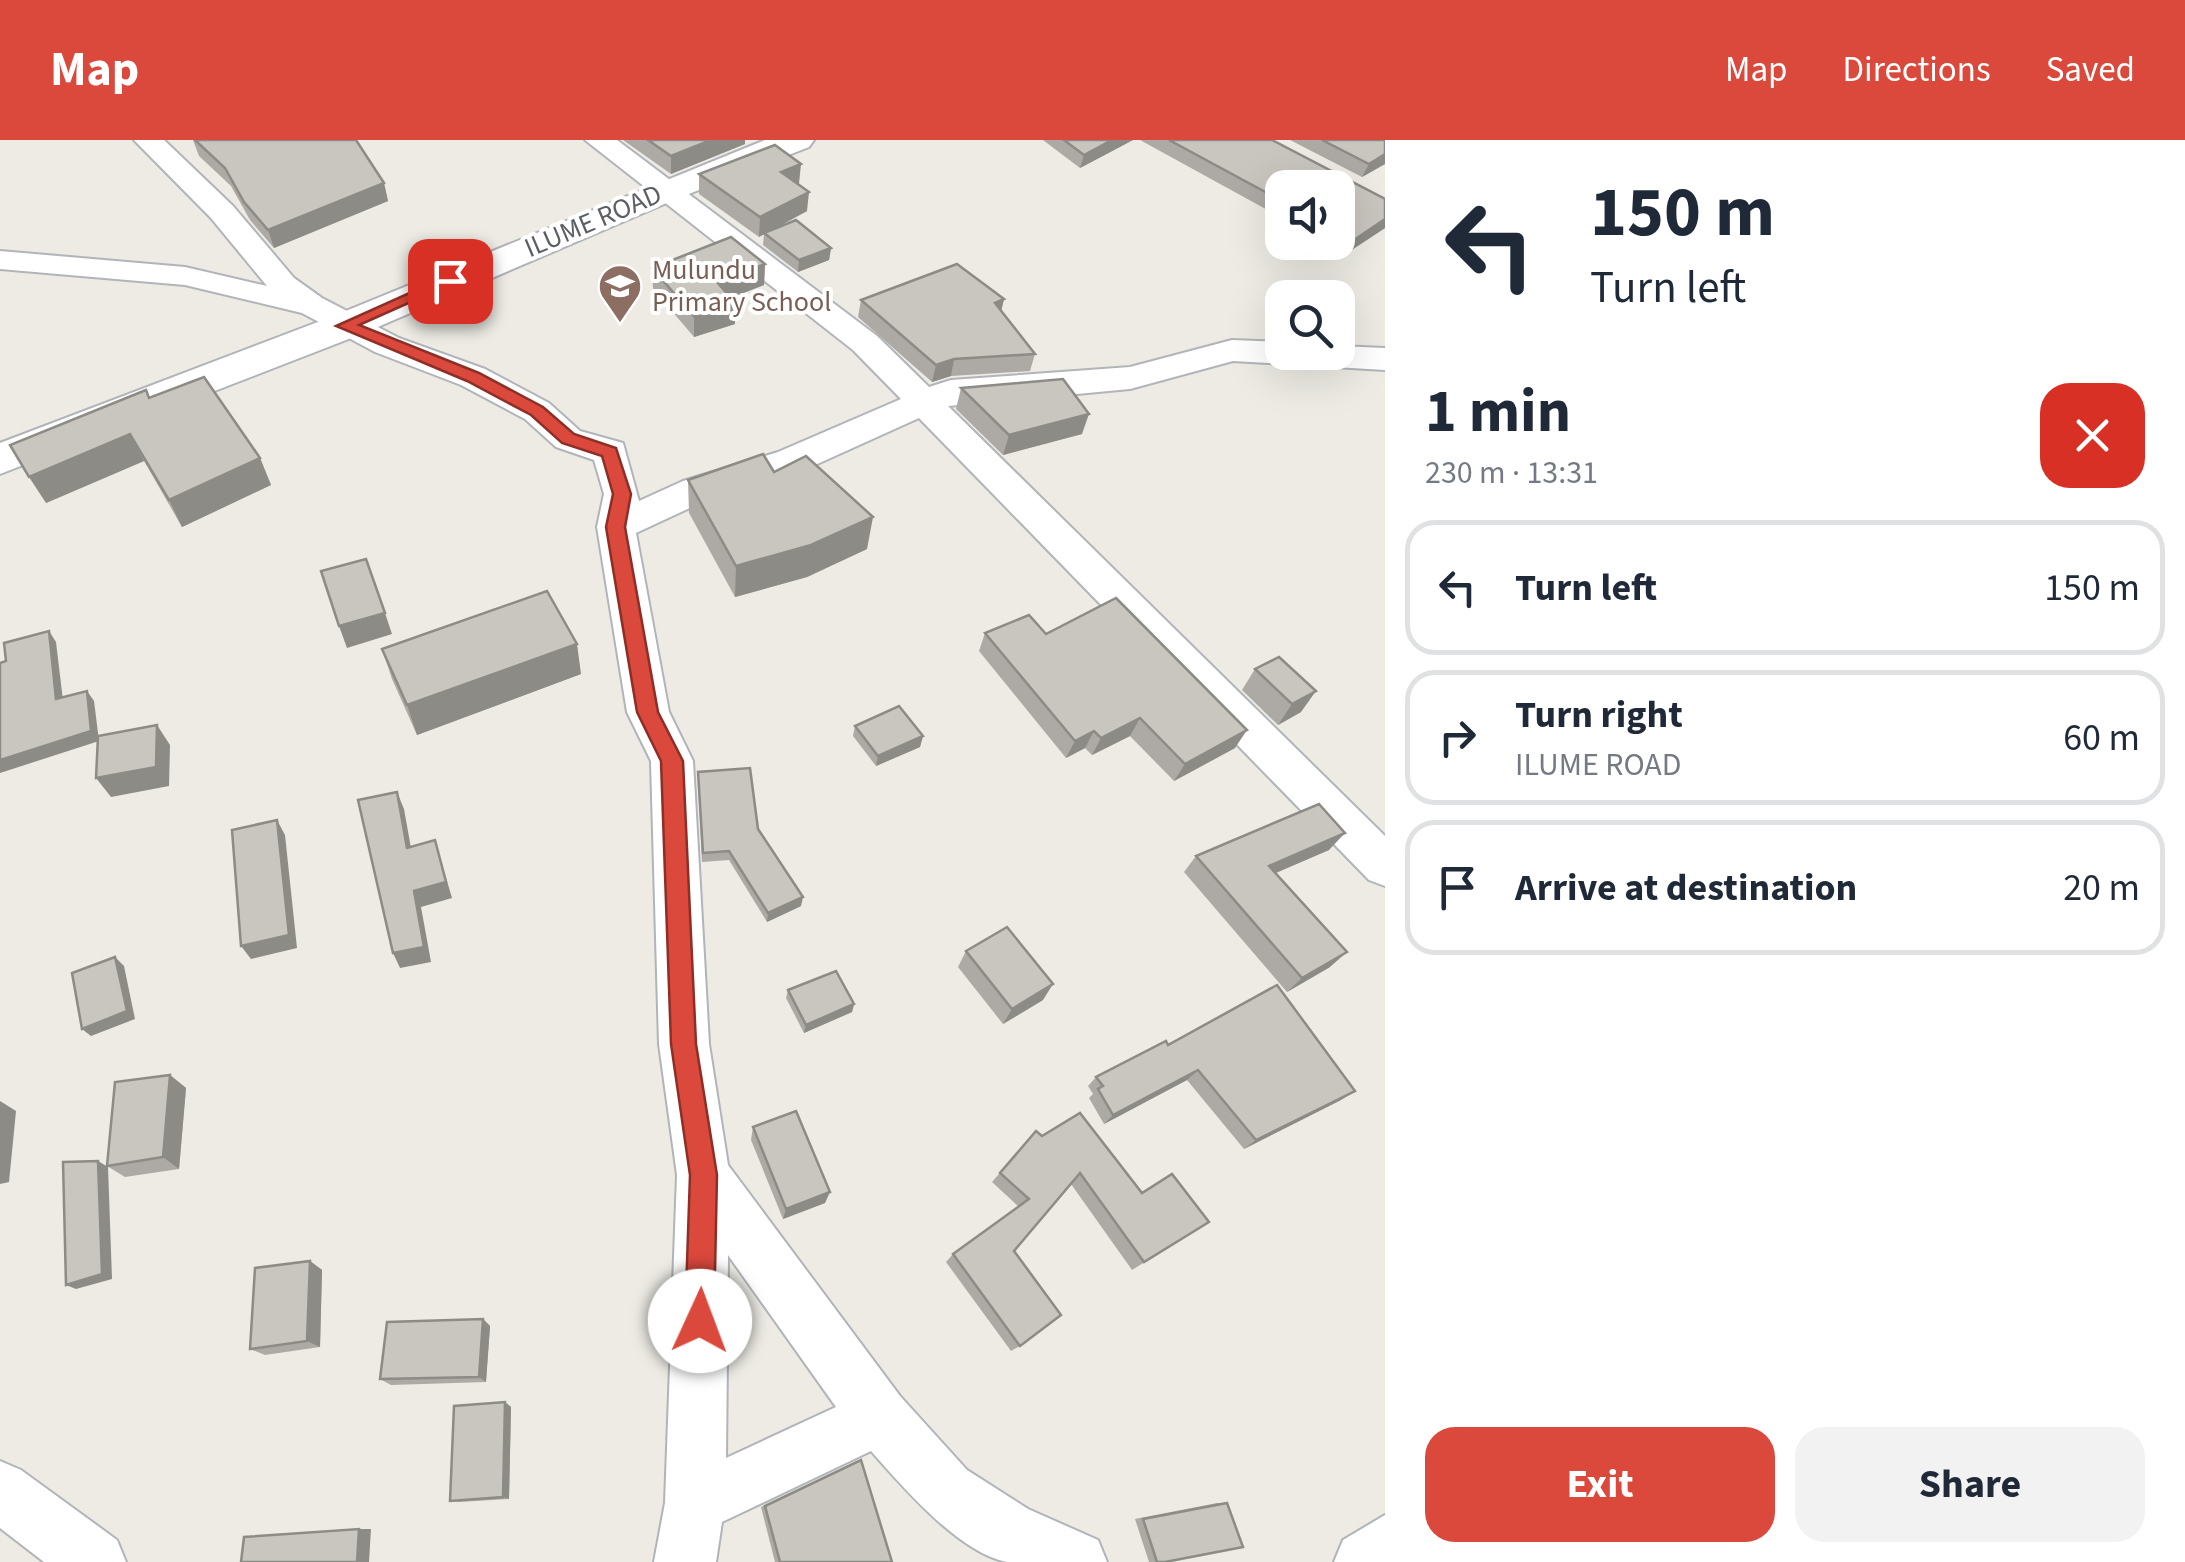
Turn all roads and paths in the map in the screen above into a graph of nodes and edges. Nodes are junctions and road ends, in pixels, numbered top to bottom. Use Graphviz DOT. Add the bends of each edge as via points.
graph roads {
  1 [pos="599,140"];
  2 [pos="797,140"];
  3 [pos="168,145"];
  4 [pos="663,191"];
  5 [pos="0,260"];
  6 [pos="328,315"];
  7 [pos="1385,359"];
  8 [pos="925,401"];
  9 [pos="0,459"];
  10 [pos="616,527"];
  11 [pos="1385,866"];
  12 [pos="704,1175"];
  13 [pos="879,1416"];
  14 [pos="0,1492"];
  15 [pos="694,1504"];
  16 [pos="1385,1546"];
  17 [pos="95,1562"];
  18 [pos="685,1562"];
  19 [pos="1076,1562"];
  20 [pos="1365,1562"];
  1 -- 4 [label="street"];
  2 -- 4 [label="street, ILUME ROAD"];
  3 -- 6 [label="street" via="283,285"];
  4 -- 6 [label="street, ILUME ROAD"];
  4 -- 8 [label="street" via="865,343"];
  5 -- 6 [label="street" via="185,276"];
  6 -- 9 [label="street, ILUME ROAD"];
  6 -- 10 [label="street" via="473,377 537,411 568,438 610,452 622,494"];
  7 -- 8 [label="street" via="1232,350 1130,378 1012,384"];
  8 -- 10 [label="street"];
  8 -- 11 [label="street"];
  10 -- 12 [label="street" via="648,712 672,761 684,1044"];
  12 -- 13 [label="street"];
  12 -- 15 [label="street"];
  13 -- 15 [label="street"];
  13 -- 19 [label="street" via="946,1491 1006,1532"];
  14 -- 17 [label="street"];
  15 -- 18 [label="street"];
  16 -- 20 [label="street"];
}
